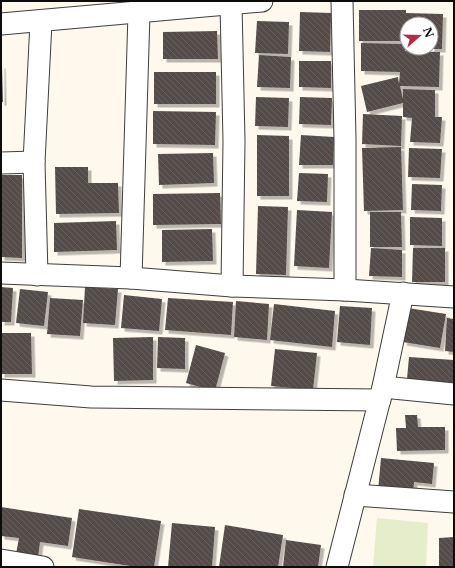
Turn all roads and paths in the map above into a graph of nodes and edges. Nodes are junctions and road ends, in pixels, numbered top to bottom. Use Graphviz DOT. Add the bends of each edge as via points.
graph roads {
  1 [pos="262,1"];
  2 [pos="342,1"];
  3 [pos="231,4"];
  4 [pos="139,13"];
  5 [pos="41,22"];
  6 [pos="1,24"];
  7 [pos="34,162"];
  8 [pos="1,163"];
  9 [pos="1,273"];
  10 [pos="37,275"];
  11 [pos="130,278"];
  12 [pos="232,286"];
  13 [pos="345,290"];
  14 [pos="403,293"];
  15 [pos="454,297"];
  16 [pos="1,390"];
  17 [pos="381,394"];
  18 [pos="454,394"];
  19 [pos="355,495"];
  20 [pos="454,502"];
  21 [pos="1,560"];
  22 [pos="43,567"];
  23 [pos="338,567"];
  1 -- 3 [label="street"];
  2 -- 13 [label="street"];
  3 -- 4 [label="street"];
  3 -- 12 [label="street" via="234,141"];
  4 -- 5 [label="street"];
  4 -- 11 [label="street"];
  5 -- 6 [label="street"];
  5 -- 7 [label="street"];
  7 -- 8 [label="street"];
  7 -- 10 [label="street"];
  9 -- 10 [label="street"];
  10 -- 11 [label="street"];
  11 -- 12 [label="street"];
  12 -- 13 [label="street"];
  13 -- 14 [label="street"];
  14 -- 15 [label="street"];
  14 -- 17 [label="street"];
  16 -- 17 [label="street" via="91,397"];
  17 -- 18 [label="street"];
  17 -- 19 [label="street"];
  19 -- 20 [label="street"];
  19 -- 23 [label="street"];
  21 -- 22 [label="street"];
}
